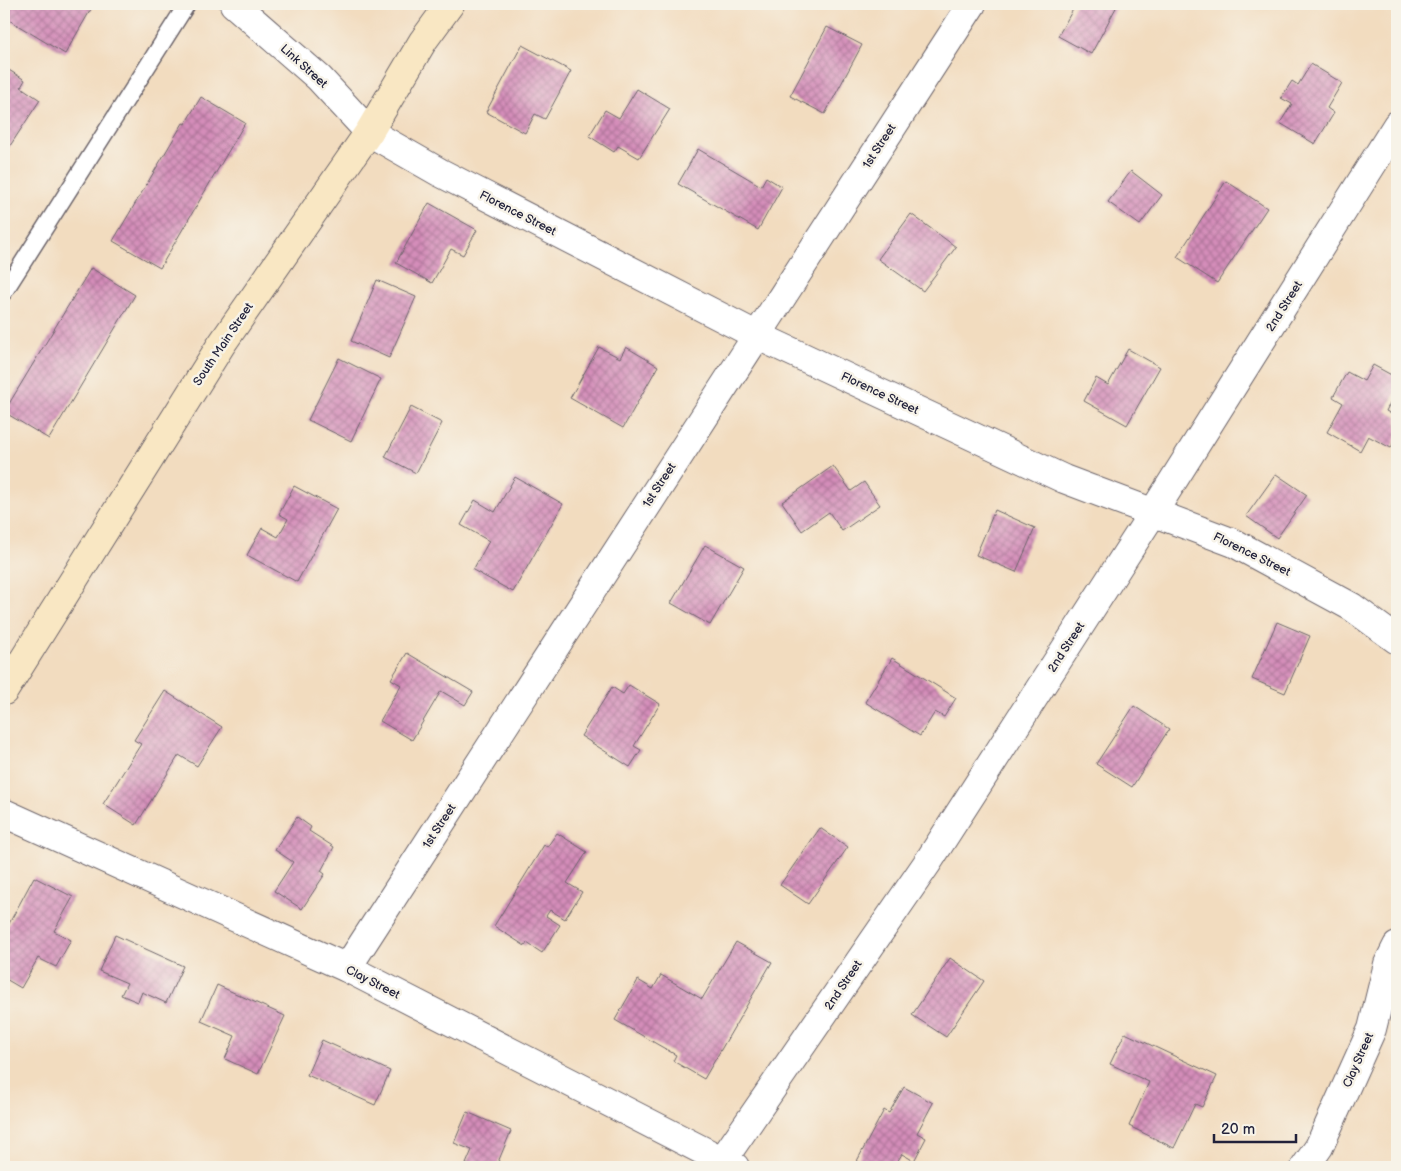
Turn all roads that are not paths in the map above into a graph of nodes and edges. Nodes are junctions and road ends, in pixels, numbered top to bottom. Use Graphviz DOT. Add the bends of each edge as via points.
graph roads {
  1 [pos="187,4"];
  2 [pos="234,4"];
  3 [pos="450,4"];
  4 [pos="972,4"];
  5 [pos="1397,125"];
  6 [pos="369,132"];
  7 [pos="4,292"];
  8 [pos="756,335"];
  9 [pos="1154,511"];
  10 [pos="1397,640"];
  11 [pos="4,690"];
  12 [pos="4,812"];
  13 [pos="1397,946"];
  14 [pos="347,968"];
  15 [pos="729,1164"];
  16 [pos="1305,1167"];
  1 -- 7 [label="lane"];
  2 -- 6 [label="street, Link Street" via="319,78"];
  3 -- 6 [label="street, South Main Street"];
  4 -- 8 [label="street, 1st Street"];
  5 -- 9 [label="street, 2nd Street"];
  6 -- 8 [label="street, Florence Street" via="439,172"];
  6 -- 11 [label="street, South Main Street" via="221,345"];
  8 -- 9 [label="street, Florence Street" via="1064,479"];
  8 -- 14 [label="street, 1st Street"];
  9 -- 10 [label="street, Florence Street" via="1234,543 1352,607"];
  9 -- 15 [label="street, 2nd Street"];
  12 -- 14 [label="street, Clay Street"];
  13 -- 16 [label="street, Clay Street" via="1388,964 1372,1029 1319,1147"];
  14 -- 15 [label="street, Clay Street"];
}
